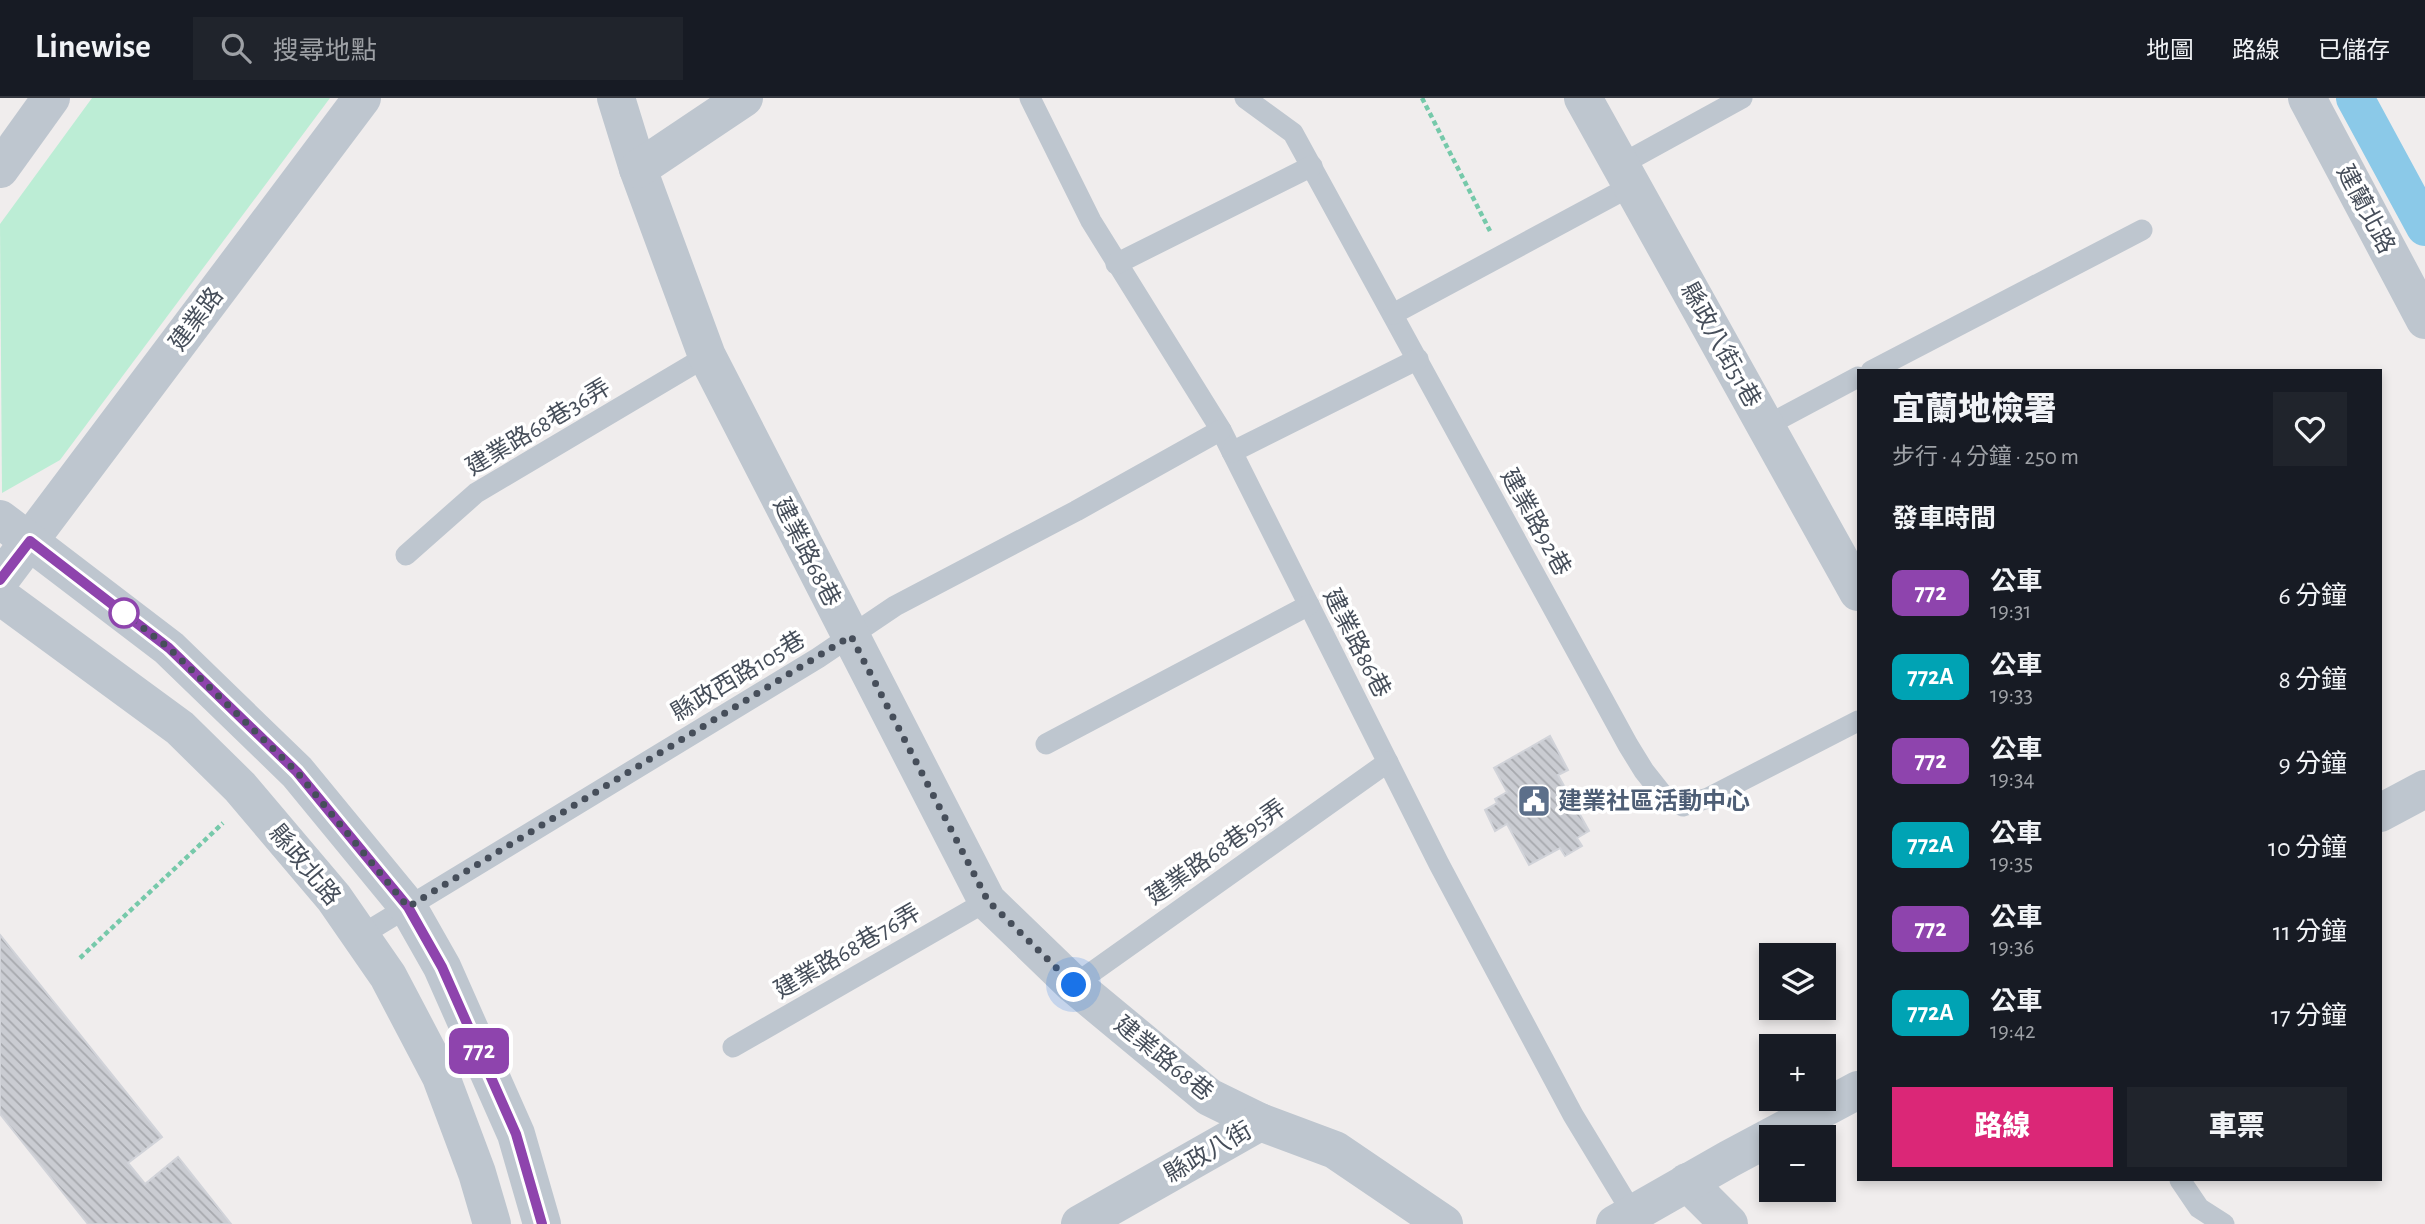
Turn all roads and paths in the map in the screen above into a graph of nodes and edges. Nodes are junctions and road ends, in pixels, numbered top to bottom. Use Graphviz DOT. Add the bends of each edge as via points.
graph roads {
  1 [pos="51,98"];
  2 [pos="362,98"];
  3 [pos="616,98"];
  4 [pos="744,98"];
  5 [pos="1030,98"];
  6 [pos="1245,98"];
  7 [pos="1422,98"];
  8 [pos="1583,98"];
  9 [pos="1742,98"];
  10 [pos="2307,98"];
  11 [pos="1312,166"];
  12 [pos="0,169"];
  13 [pos="638,169"];
  14 [pos="1625,175"];
  15 [pos="2142,230"];
  16 [pos="1502,255"];
  17 [pos="1116,264"];
  18 [pos="1393,314"];
  19 [pos="2425,320"];
  20 [pos="707,356"];
  21 [pos="1418,359"];
  22 [pos="1875,369"];
  23 [pos="1857,378"];
  24 [pos="1766,426"];
  25 [pos="1221,429"];
  26 [pos="1233,452"];
  27 [pos="15,530"];
  28 [pos="406,555"];
  29 [pos="0,580"];
  30 [pos="1857,590"];
  31 [pos="0,596"];
  32 [pos="1309,605"];
  33 [pos="851,636"];
  34 [pos="1857,722"];
  35 [pos="1046,744"];
  36 [pos="1388,762"];
  37 [pos="2425,789"];
  38 [pos="250,799"];
  39 [pos="2382,812"];
  40 [pos="988,901"];
  41 [pos="408,907"];
  42 [pos="360,936"];
  43 [pos="80,958"];
  44 [pos="1074,985"];
  45 [pos="733,1047"];
  46 [pos="1857,1091"];
  47 [pos="1260,1122"];
  48 [pos="2181,1181"];
  49 [pos="1688,1182"];
  50 [pos="1624,1219"];
  51 [pos="492,1224"];
  52 [pos="542,1224"];
  53 [pos="1080,1224"];
  54 [pos="1444,1224"];
  55 [pos="1729,1224"];
  56 [pos="2224,1224"];
  1 -- 12 [label="street"];
  2 -- 27 [label="street, 建業路"];
  3 -- 13 [label="street, 建業路68巷"];
  4 -- 13 [label="street"];
  5 -- 17 [label="lane, 建業路86巷"];
  6 -- 11 [label="lane, 建業路92巷" via="1293,133"];
  7 -- 16 [label="path"];
  8 -- 14 [label="street, 縣政八街51巷"];
  9 -- 14 [label="lane"];
  10 -- 19 [label="street, 建蘭北路"];
  11 -- 17 [label="lane"];
  11 -- 18 [label="lane, 建業路92巷"];
  13 -- 20 [label="street, 建業路68巷"];
  14 -- 16 [label="lane"];
  14 -- 24 [label="street, 縣政八街51巷"];
  15 -- 22 [label="lane"];
  16 -- 18 [label="lane"];
  17 -- 25 [label="lane, 建業路86巷"];
  18 -- 21 [label="lane, 建業路92巷"];
  20 -- 28 [label="lane, 建業路68巷36弄" via="476,493"];
  20 -- 33 [label="street, 建業路68巷"];
  21 -- 26 [label="lane"];
  21 -- 34 [label="lane, 建業路92巷" via="1628,745 1663,795 1683,806 1708,798"];
  23 -- 24 [label="lane"];
  24 -- 30 [label="street, 縣政八街51巷"];
  25 -- 26 [label="lane, 建業路86巷"];
  25 -- 33 [label="lane, 縣政西路105巷" via="895,606"];
  26 -- 32 [label="lane, 建業路86巷"];
  27 -- 29 [label="street, 建業路"];
  27 -- 41 [label="street" via="169,648 297,772"];
  31 -- 38 [label="street, 縣政北路" via="180,728"];
  32 -- 35 [label="lane"];
  32 -- 36 [label="lane, 建業路86巷"];
  33 -- 40 [label="street, 建業路68巷"];
  33 -- 41 [label="lane, 縣政西路105巷"];
  36 -- 44 [label="lane, 建業路68巷95弄"];
  36 -- 50 [label="lane, 建業路86巷"];
  37 -- 39 [label="street"];
  38 -- 42 [label="street, 縣政北路" via="334,898"];
  38 -- 43 [label="path"];
  40 -- 44 [label="street, 建業路68巷"];
  40 -- 45 [label="lane, 建業路68巷76弄"];
  41 -- 42 [label="lane, 縣政西路105巷"];
  41 -- 52 [label="street" via="442,967 516,1134"];
  42 -- 51 [label="street, 縣政北路" via="388,976 441,1077"];
  44 -- 47 [label="street, 建業路68巷" via="1209,1097"];
  46 -- 49 [label="street"];
  47 -- 53 [label="street, 縣政八街"];
  47 -- 54 [label="street, 縣政八街" via="1335,1150"];
  48 -- 56 [label="lane" via="2199,1208"];
  49 -- 50 [label="street"];
  49 -- 55 [label="street"];
}
